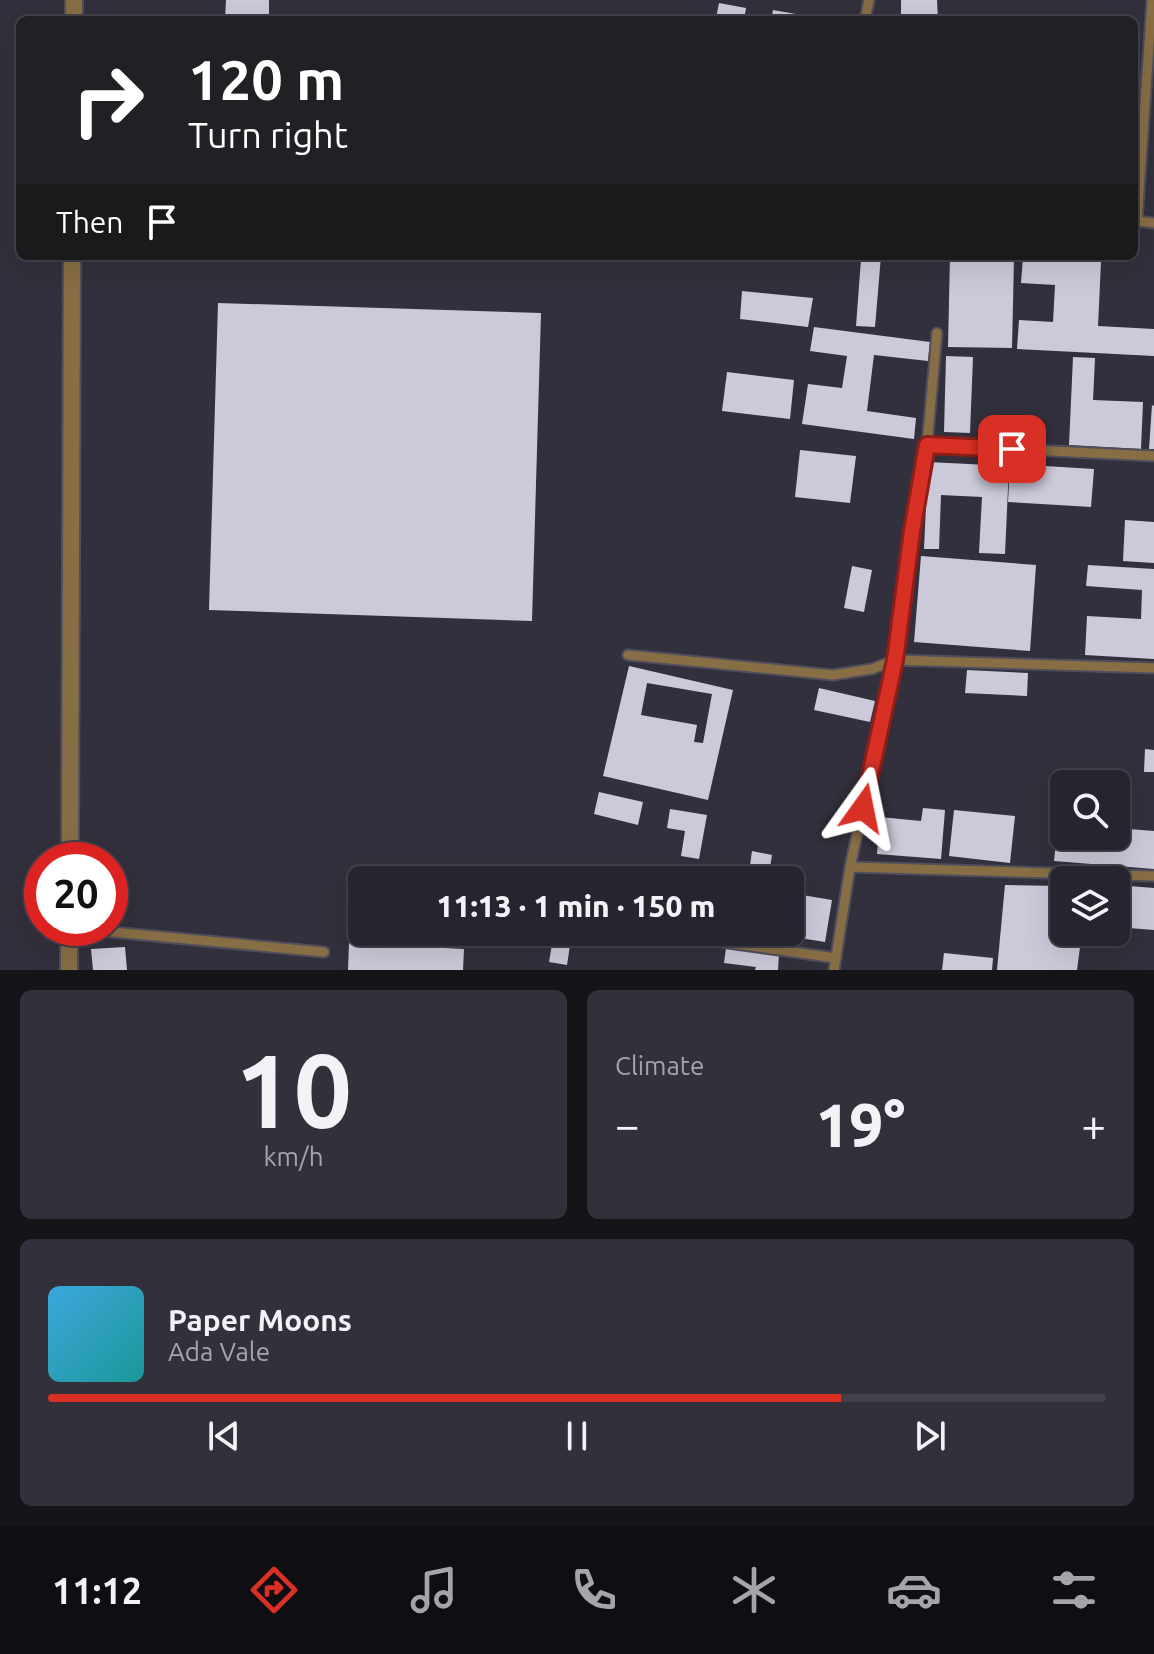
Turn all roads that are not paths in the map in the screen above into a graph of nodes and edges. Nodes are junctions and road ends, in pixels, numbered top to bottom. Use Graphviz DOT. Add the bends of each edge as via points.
graph roads {
  1 [pos="1152,0"];
  2 [pos="1138,206"];
  3 [pos="72,260"];
  4 [pos="937,333"];
  5 [pos="927,445"];
  6 [pos="1154,456"];
  7 [pos="628,655"];
  8 [pos="895,660"];
  9 [pos="1154,668"];
  10 [pos="70,842"];
  11 [pos="850,867"];
  12 [pos="1154,876"];
  13 [pos="128,934"];
  14 [pos="69,946"];
  15 [pos="750,946"];
  16 [pos="324,952"];
  17 [pos="836,958"];
  18 [pos="69,970"];
  19 [pos="834,970"];
  1 -- 2 [label="lane"];
  3 -- 10 [label="street"];
  4 -- 5 [label="lane"];
  5 -- 6 [label="lane"];
  5 -- 8 [label="lane"];
  7 -- 8 [label="lane" via="833,675"];
  8 -- 9 [label="lane"];
  8 -- 11 [label="lane"];
  11 -- 12 [label="lane"];
  11 -- 17 [label="lane"];
  13 -- 16 [label="lane"];
  14 -- 18 [label="street"];
  15 -- 17 [label="lane"];
  17 -- 19 [label="lane"];
}
